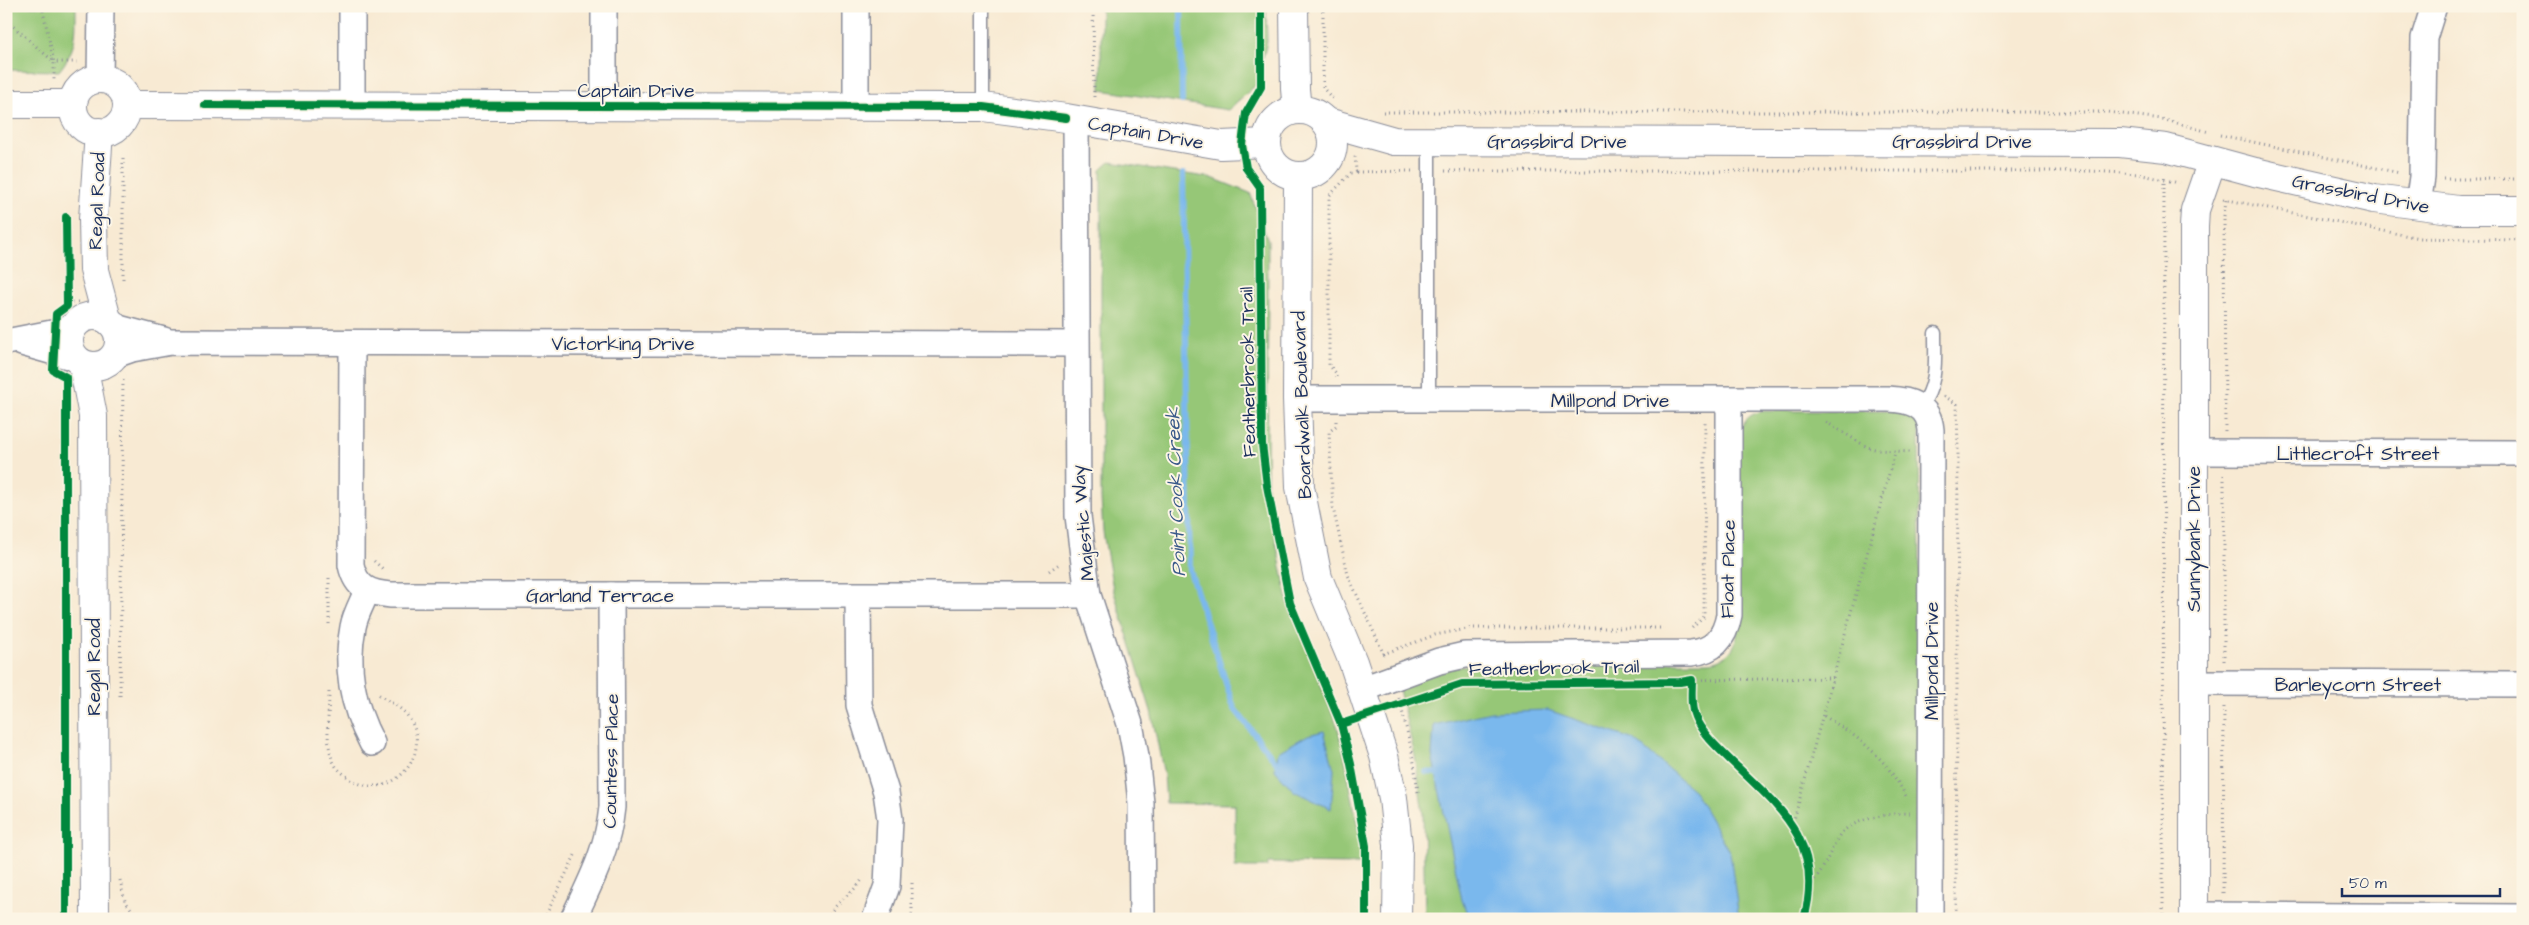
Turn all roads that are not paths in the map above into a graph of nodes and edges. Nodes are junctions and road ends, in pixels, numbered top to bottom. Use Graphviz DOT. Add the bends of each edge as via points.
graph roads {
  1 [pos="101,6"];
  2 [pos="352,6"];
  3 [pos="604,6"];
  4 [pos="856,6"];
  5 [pos="983,6"];
  6 [pos="1294,6"];
  7 [pos="2416,6"];
  8 [pos="2434,6"];
  9 [pos="2424,38"];
  10 [pos="100,70"];
  11 [pos="6,104"];
  12 [pos="64,104"];
  13 [pos="127,104"];
  14 [pos="352,105"];
  15 [pos="604,106"];
  16 [pos="856,106"];
  17 [pos="982,107"];
  18 [pos="1298,110"];
  19 [pos="1333,114"];
  20 [pos="1085,121"];
  21 [pos="98,141"];
  22 [pos="1394,141"];
  23 [pos="1429,141"];
  24 [pos="1267,143"];
  25 [pos="1347,160"];
  26 [pos="2212,161"];
  27 [pos="1298,177"];
  28 [pos="2418,206"];
  29 [pos="2523,210"];
  30 [pos="86,325"];
  31 [pos="1935,333"];
  32 [pos="10,342"];
  33 [pos="171,342"];
  34 [pos="352,343"];
  35 [pos="1075,344"];
  36 [pos="100,364"];
  37 [pos="1926,397"];
  38 [pos="1298,399"];
  39 [pos="1429,400"];
  40 [pos="1729,400"];
  41 [pos="2193,452"];
  42 [pos="2523,453"];
  43 [pos="367,591"];
  44 [pos="611,595"];
  45 [pos="1088,595"];
  46 [pos="858,597"];
  47 [pos="2193,684"];
  48 [pos="2523,684"];
  49 [pos="1367,701"];
  50 [pos="372,743"];
  51 [pos="2194,917"];
  52 [pos="2523,917"];
  53 [pos="95,919"];
  54 [pos="573,919"];
  55 [pos="875,919"];
  56 [pos="1142,919"];
  57 [pos="1398,919"];
  58 [pos="1930,919"];
  1 -- 10 [label="street"];
  2 -- 14 [label="street"];
  3 -- 15 [label="street"];
  4 -- 16 [label="street"];
  5 -- 17 [label="lane"];
  6 -- 18 [label="street"];
  7 -- 9 [label="street"];
  8 -- 9 [label="street"];
  9 -- 28 [label="street" via="2422,177"];
  10 -- 12 [label="street"];
  10 -- 13 [label="street" via="120,87"];
  11 -- 12 [label="street"];
  12 -- 21 [label="street"];
  13 -- 14 [label="street, Captain Drive"];
  13 -- 21 [label="street" via="125,117 119,126"];
  14 -- 15 [label="street, Captain Drive"];
  15 -- 16 [label="street, Captain Drive"];
  16 -- 17 [label="street, Captain Drive"];
  17 -- 20 [label="street, Captain Drive"];
  18 -- 19 [label="street, Grassbird Drive" via="1318,115"];
  18 -- 24 [label="street" via="1279,117 1268,134"];
  19 -- 22 [label="street, Grassbird Drive"];
  19 -- 25 [label="street" via="1334,140"];
  20 -- 24 [label="street, Captain Drive" via="1221,145"];
  20 -- 35 [label="street, Majestic Way"];
  21 -- 30 [label="street, Regal Road" via="94,270"];
  22 -- 23 [label="street, Grassbird Drive"];
  22 -- 25 [label="street, Grassbird Drive"];
  23 -- 26 [label="street, Grassbird Drive" via="2089,142 2166,148"];
  23 -- 39 [label="lane"];
  24 -- 27 [label="street" via="1276,166"];
  25 -- 27 [label="street"];
  26 -- 28 [label="street, Grassbird Drive" via="2374,199"];
  26 -- 41 [label="street, Sunnybank Drive" via="2195,210"];
  27 -- 38 [label="street, Boardwalk Boulevard"];
  28 -- 29 [label="street, Grassbird Drive"];
  30 -- 32 [label="street, Victorking Drive"];
  30 -- 33 [label="street, Victorking Drive"];
  30 -- 36 [label="street, Regal Road" via="68,343"];
  30 -- 36 [label="street" via="119,341"];
  31 -- 37 [label="lane" via="1935,373"];
  32 -- 36 [label="street, Victorking Drive"];
  33 -- 34 [label="street, Victorking Drive"];
  33 -- 36 [label="street, Victorking Drive" via="132,349"];
  34 -- 35 [label="street, Victorking Drive"];
  34 -- 43 [label="street" via="351,565 356,581"];
  35 -- 45 [label="street, Majestic Way" via="1078,516"];
  36 -- 53 [label="street, Regal Road" via="93,416"];
  37 -- 40 [label="street, Millpond Drive" via="1908,401"];
  37 -- 58 [label="street, Millpond Drive" via="1931,452"];
  38 -- 39 [label="street, Millpond Drive"];
  38 -- 49 [label="street, Boardwalk Boulevard" via="1300,487 1311,550 1318,578"];
  39 -- 40 [label="street, Millpond Drive"];
  40 -- 49 [label="street, Float Place" via="1729,615 1724,633 1711,647 1691,653 1466,655 1393,678"];
  41 -- 42 [label="street, Littlecroft Street"];
  41 -- 47 [label="street, Sunnybank Drive"];
  43 -- 44 [label="street, Garland Terrace" via="391,595"];
  43 -- 50 [label="street" via="353,627 352,688 359,716"];
  44 -- 46 [label="street, Garland Terrace"];
  44 -- 54 [label="street, Countess Place" via="610,831"];
  45 -- 46 [label="street, Garland Terrace"];
  45 -- 56 [label="street, Majestic Way" via="1130,724 1136,756 1141,803"];
  46 -- 55 [label="street" via="860,705 886,792 890,819 887,886"];
  47 -- 48 [label="street, Barleycorn Street"];
  47 -- 51 [label="street, Sunnybank Drive"];
  49 -- 57 [label="street, Boardwalk Boulevard" via="1393,798 1398,844"];
  51 -- 52 [label="street"];
}
